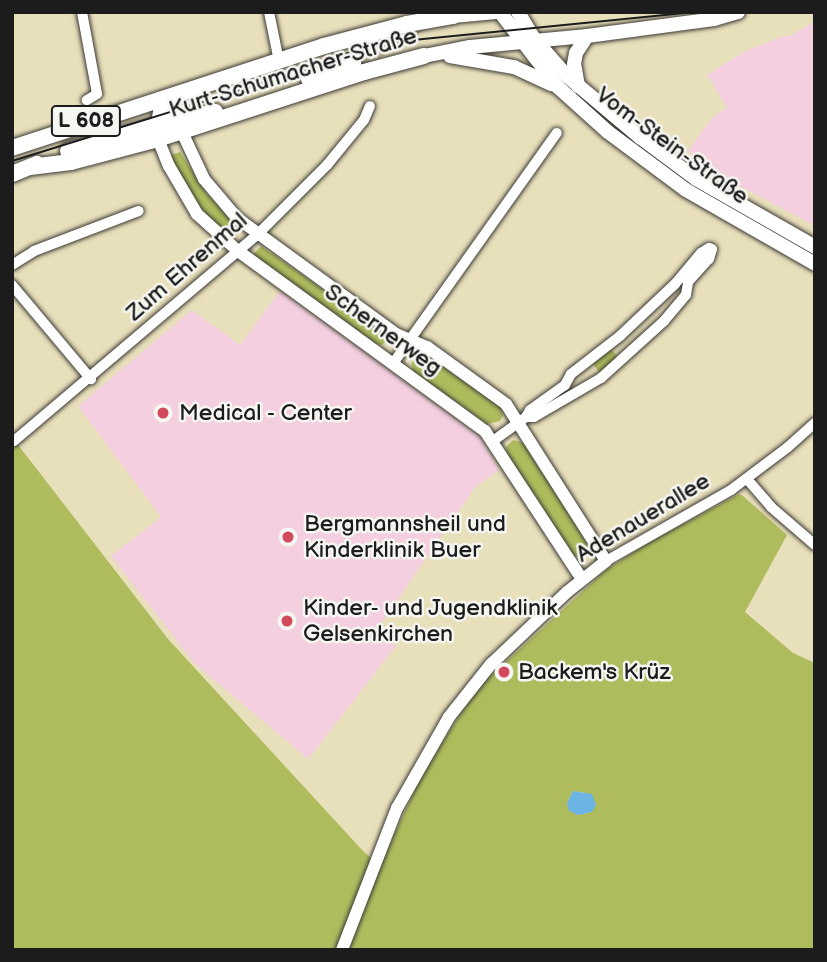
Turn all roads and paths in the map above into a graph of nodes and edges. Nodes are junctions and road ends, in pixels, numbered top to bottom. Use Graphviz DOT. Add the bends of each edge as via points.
graph roads {
  1 [pos="82,12"];
  2 [pos="269,12"];
  3 [pos="498,12"];
  4 [pos="518,12"];
  5 [pos="738,12"];
  6 [pos="454,14"];
  7 [pos="587,36"];
  8 [pos="528,41"];
  9 [pos="424,56"];
  10 [pos="279,61"];
  11 [pos="352,63"];
  12 [pos="578,86"];
  13 [pos="558,87"];
  14 [pos="161,99"];
  15 [pos="86,100"];
  16 [pos="370,106"];
  17 [pos="178,126"];
  18 [pos="157,132"];
  19 [pos="557,134"];
  20 [pos="12,148"];
  21 [pos="12,174"];
  22 [pos="139,211"];
  23 [pos="257,234"];
  24 [pos="815,247"];
  25 [pos="238,251"];
  26 [pos="815,264"];
  27 [pos="12,265"];
  28 [pos="675,284"];
  29 [pos="12,285"];
  30 [pos="686,295"];
  31 [pos="620,336"];
  32 [pos="410,340"];
  33 [pos="632,349"];
  34 [pos="394,362"];
  35 [pos="91,379"];
  36 [pos="568,389"];
  37 [pos="521,420"];
  38 [pos="815,422"];
  39 [pos="14,441"];
  40 [pos="493,441"];
  41 [pos="747,479"];
  42 [pos="815,545"];
  43 [pos="606,561"];
  44 [pos="582,579"];
  45 [pos="342,950"];
  1 -- 15 [label="street" via="97,94"];
  2 -- 10 [label="street"];
  3 -- 6 [label="main road, Kurt-Schumacher-Straße / L 608"];
  3 -- 8 [label="main road"];
  4 -- 8 [label="main road"];
  5 -- 7 [label="main road, Kurt-Schumacher-Straße / L 608"];
  6 -- 10 [label="main road, Kurt-Schumacher-Straße / L 608"];
  7 -- 8 [label="main road, Kurt-Schumacher-Straße / L 608"];
  7 -- 12 [label="main road" via="576,52"];
  8 -- 9 [label="main road, Kurt-Schumacher-Straße / L 608"];
  8 -- 12 [label="main road, Vom-Stein-Straße"];
  8 -- 13 [label="main road, Vom-Stein-Straße"];
  9 -- 13 [label="main road" via="491,61"];
  9 -- 17 [label="main road, Kurt-Schumacher-Straße / L 608"];
  10 -- 14 [label="main road, Kurt-Schumacher-Straße / L 608"];
  11 -- 17 [label="main road, Kurt-Schumacher-Straße"];
  12 -- 24 [label="main road, Vom-Stein-Straße" via="696,179"];
  13 -- 26 [label="main road, Vom-Stein-Straße" via="608,132 686,190"];
  14 -- 17 [label="street, Schernerweg"];
  14 -- 18 [label="street"];
  14 -- 20 [label="main road, Kurt-Schumacher-Straße / L 608"];
  16 -- 23 [label="street, Zum Ehrenmal" via="364,120 327,164"];
  17 -- 18 [label="main road, Kurt-Schumacher-Straße / L 608"];
  17 -- 23 [label="street, Schernerweg" via="204,179"];
  18 -- 21 [label="main road, Kurt-Schumacher-Straße / L 608" via="71,162"];
  18 -- 25 [label="street, Schernerweg" via="169,166 197,214"];
  19 -- 32 [label="street"];
  22 -- 27 [label="street" via="34,251"];
  23 -- 25 [label="street, Zum Ehrenmal"];
  23 -- 32 [label="street, Schernerweg"];
  25 -- 34 [label="street, Schernerweg"];
  25 -- 35 [label="street, Zum Ehrenmal"];
  28 -- 30 [label="street"];
  28 -- 30 [label="street" via="701,253 712,249 688,282"];
  28 -- 31 [label="street"];
  29 -- 35 [label="street"];
  30 -- 33 [label="street"];
  31 -- 33 [label="street"];
  31 -- 36 [label="street" via="571,374"];
  32 -- 34 [label="street"];
  32 -- 37 [label="street, Schernerweg" via="452,363"];
  33 -- 36 [label="street" via="594,383"];
  34 -- 40 [label="street, Schernerweg"];
  35 -- 39 [label="street, Zum Ehrenmal"];
  36 -- 37 [label="street" via="534,417"];
  37 -- 40 [label="street"];
  37 -- 43 [label="street, Schernerweg"];
  38 -- 41 [label="street, Adenauerallee"];
  40 -- 44 [label="street, Schernerweg"];
  41 -- 42 [label="street"];
  41 -- 43 [label="street, Adenauerallee"];
  43 -- 44 [label="street, Adenauerallee"];
  44 -- 45 [label="street, Adenauerallee" via="491,664 443,726 397,808"];
}
